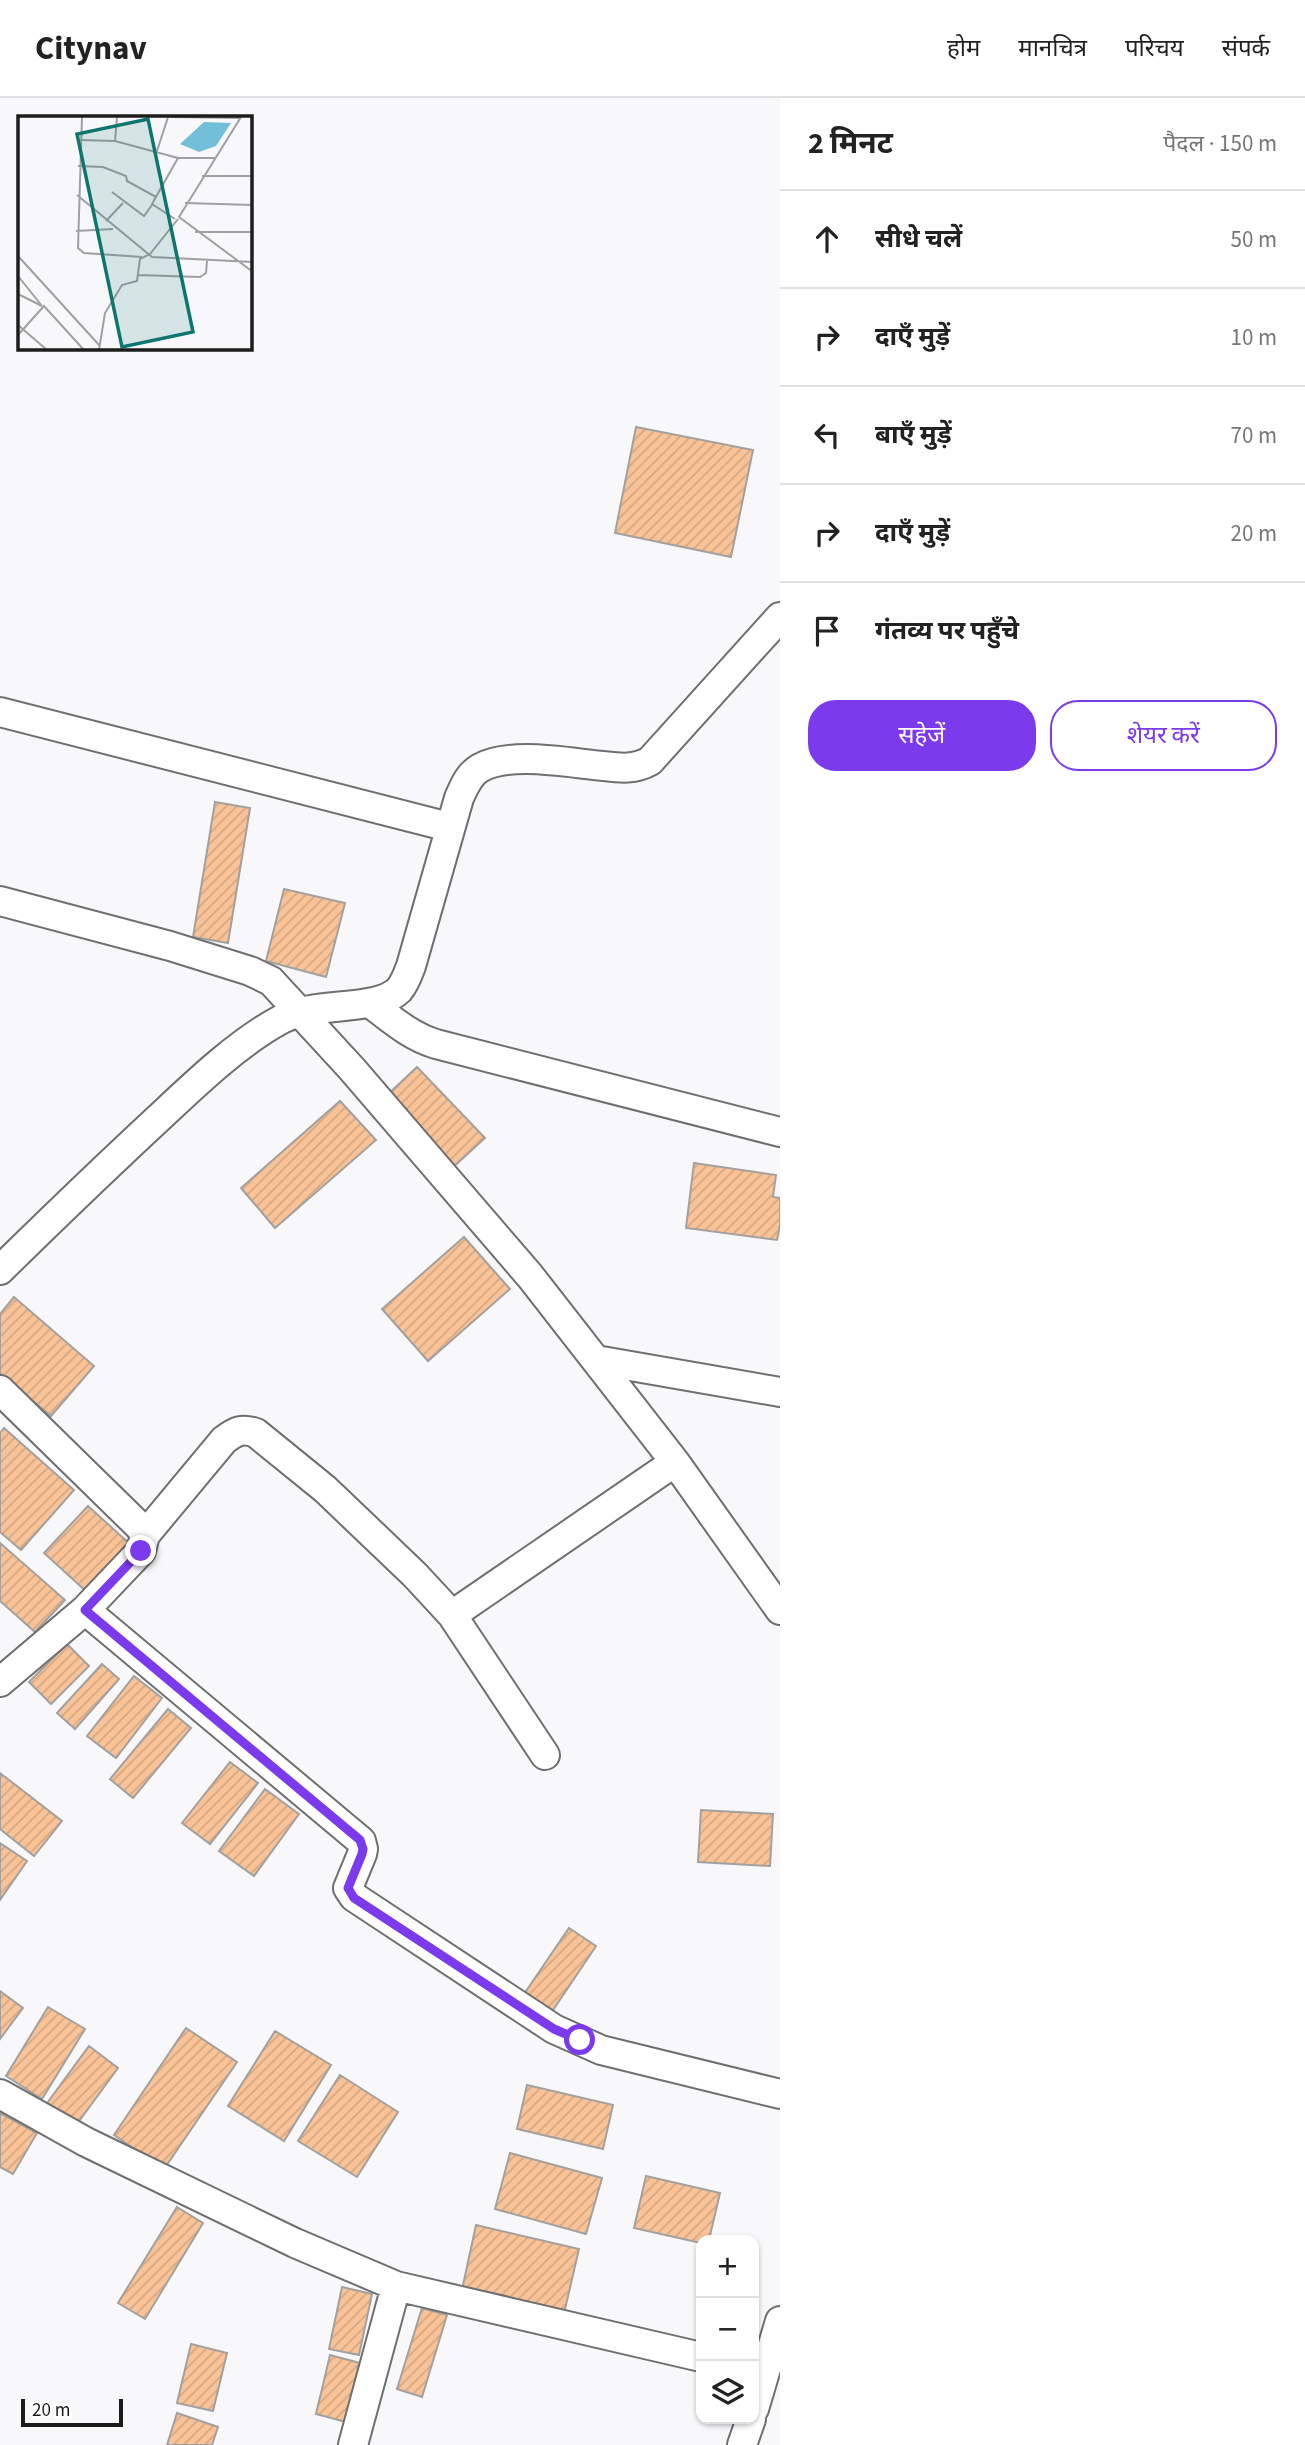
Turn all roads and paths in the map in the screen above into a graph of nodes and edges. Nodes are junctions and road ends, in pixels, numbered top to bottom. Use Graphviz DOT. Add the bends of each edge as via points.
graph roads {
  1 [pos="780,617"];
  2 [pos="0,712"];
  3 [pos="449,827"];
  4 [pos="0,901"];
  5 [pos="370,1003"];
  6 [pos="297,1012"];
  7 [pos="780,1132"];
  8 [pos="0,1270"];
  9 [pos="596,1360"];
  10 [pos="0,1390"];
  11 [pos="780,1392"];
  12 [pos="675,1462"];
  13 [pos="145,1535"];
  14 [pos="85,1610"];
  15 [pos="780,1610"];
  16 [pos="452,1615"];
  17 [pos="0,1682"];
  18 [pos="545,1755"];
  19 [pos="0,2094"];
  20 [pos="780,2094"];
  21 [pos="396,2286"];
  22 [pos="780,2320"];
  23 [pos="696,2356"];
  24 [pos="760,2371"];
  25 [pos="749,2424"];
  26 [pos="353,2445"];
  27 [pos="743,2445"];
  1 -- 3 [label="street" via="650,761 634,768 497,761 478,769 468,780"];
  2 -- 3 [label="street"];
  3 -- 5 [label="street" via="404,983 388,997"];
  4 -- 6 [label="street" via="250,971 271,981"];
  5 -- 6 [label="street"];
  5 -- 7 [label="street" via="421,1040"];
  6 -- 8 [label="street" via="214,1067"];
  6 -- 9 [label="street" via="352,1069 530,1276"];
  9 -- 11 [label="street"];
  9 -- 12 [label="street"];
  10 -- 13 [label="street"];
  12 -- 15 [label="street"];
  12 -- 16 [label="street"];
  13 -- 14 [label="street" via="141,1551"];
  13 -- 16 [label="street" via="225,1440 235,1431 246,1430 256,1433 325,1489"];
  14 -- 17 [label="street"];
  14 -- 20 [label="street" via="360,1840 362,1854 348,1888 354,1898 554,2029 601,2050"];
  16 -- 18 [label="street"];
  19 -- 21 [label="street" via="110,2154"];
  21 -- 23 [label="street"];
  21 -- 26 [label="street"];
  22 -- 24 [label="street"];
  25 -- 27 [label="street"];
}
